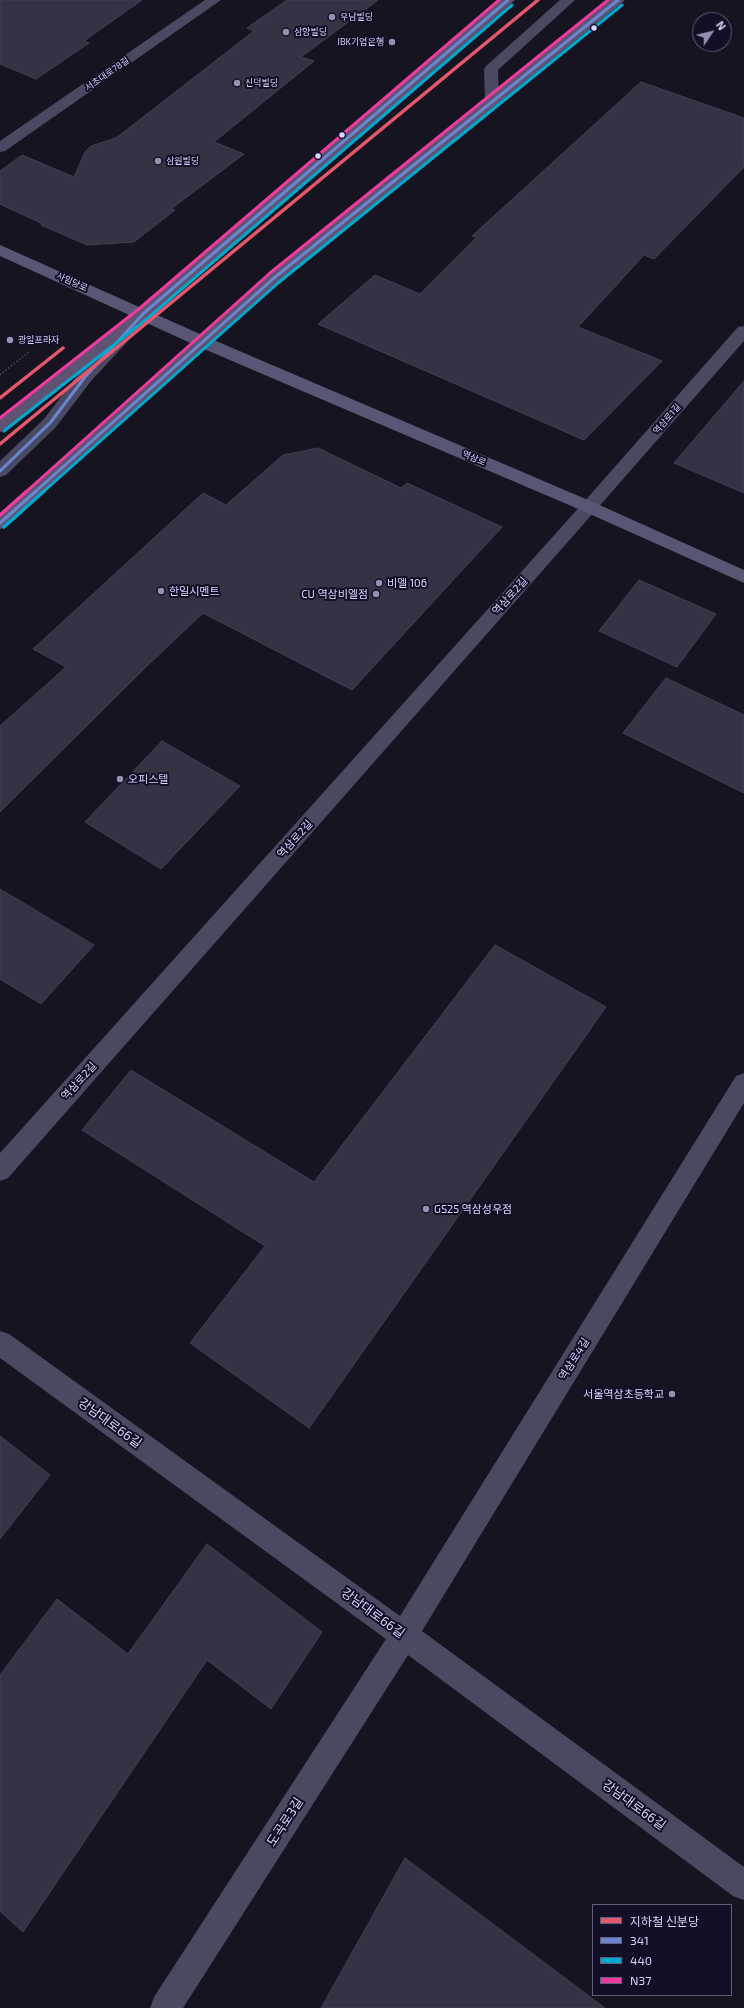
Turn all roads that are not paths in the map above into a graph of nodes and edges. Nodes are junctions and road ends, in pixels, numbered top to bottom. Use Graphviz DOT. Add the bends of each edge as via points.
graph roads {
  1 [pos="214,0"];
  2 [pos="508,0"];
  3 [pos="568,0"];
  4 [pos="618,0"];
  5 [pos="492,102"];
  6 [pos="0,148"];
  7 [pos="0,250"];
  8 [pos="144,313"];
  9 [pos="744,331"];
  10 [pos="203,342"];
  11 [pos="0,426"];
  12 [pos="0,471"];
  13 [pos="589,507"];
  14 [pos="0,522"];
  15 [pos="744,577"];
  16 [pos="744,1083"];
  17 [pos="0,1170"];
  18 [pos="0,1343"];
  19 [pos="404,1635"];
  20 [pos="744,1885"];
  21 [pos="165,2008"];
  1 -- 6 [label="street, 서초대로78길"];
  2 -- 8 [label="main road"];
  3 -- 5 [label="street" via="492,69"];
  4 -- 5 [label="main road"];
  5 -- 10 [label="main road" via="274,278"];
  7 -- 8 [label="main road, 사임당로"];
  8 -- 10 [label="main road, 사임당로"];
  8 -- 11 [label="main road"];
  8 -- 12 [label="street" via="85,377 50,423"];
  9 -- 13 [label="street, 역삼로1길"];
  10 -- 13 [label="main road, 역삼로"];
  10 -- 14 [label="main road"];
  13 -- 15 [label="main road, 역삼로"];
  13 -- 17 [label="street, 역삼로2길"];
  16 -- 19 [label="street, 역삼로4길"];
  18 -- 19 [label="street, 강남대로66길"];
  19 -- 20 [label="street, 강남대로66길"];
  19 -- 21 [label="street, 도곡로3길"];
}
